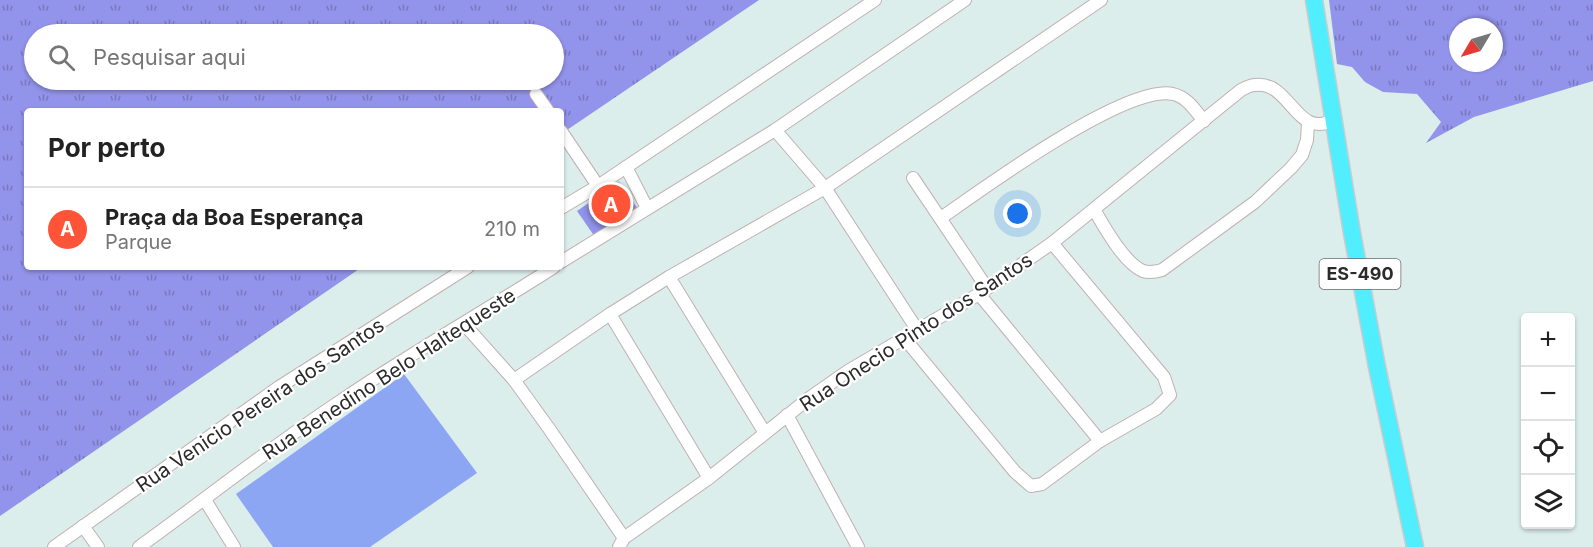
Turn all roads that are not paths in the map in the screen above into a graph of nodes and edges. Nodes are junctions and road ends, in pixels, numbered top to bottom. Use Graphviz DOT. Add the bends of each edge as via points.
graph roads {
  1 [pos="875,0"];
  2 [pos="965,0"];
  3 [pos="1101,0"];
  4 [pos="1314,0"];
  5 [pos="536,94"];
  6 [pos="546,108"];
  7 [pos="1335,118"];
  8 [pos="1203,121"];
  9 [pos="1308,123"];
  10 [pos="776,130"];
  11 [pos="564,135"];
  12 [pos="626,167"];
  13 [pos="913,178"];
  14 [pos="598,186"];
  15 [pos="825,188"];
  16 [pos="564,206"];
  17 [pos="647,208"];
  18 [pos="1095,211"];
  19 [pos="940,218"];
  20 [pos="1052,243"];
  21 [pos="564,260"];
  22 [pos="463,270"];
  23 [pos="549,270"];
  24 [pos="669,277"];
  25 [pos="983,291"];
  26 [pos="610,314"];
  27 [pos="464,324"];
  28 [pos="918,331"];
  29 [pos="905,339"];
  30 [pos="514,380"];
  31 [pos="787,415"];
  32 [pos="765,433"];
  33 [pos="1100,441"];
  34 [pos="709,478"];
  35 [pos="205,500"];
  36 [pos="83,526"];
  37 [pos="621,542"];
  38 [pos="54,547"];
  39 [pos="98,547"];
  40 [pos="139,547"];
  41 [pos="234,547"];
  42 [pos="858,547"];
  43 [pos="1415,547"];
  1 -- 12 [label="street"];
  2 -- 10 [label="street"];
  3 -- 15 [label="street"];
  4 -- 7 [label="main road, ES-490"];
  5 -- 6 [label="street"];
  7 -- 9 [label="street" via="1318,125"];
  7 -- 43 [label="main road, ES-490" via="1352,233"];
  8 -- 9 [label="street, Rua Onecio Pinto dos Santos" via="1241,90 1265,85"];
  8 -- 18 [label="street, Rua Onecio Pinto dos Santos"];
  8 -- 19 [label="street" via="1188,101 1171,93 1134,101 1045,147"];
  9 -- 18 [label="street" via="1302,155 1291,168 1255,202 1162,270 1144,271 1134,265"];
  10 -- 15 [label="street"];
  10 -- 17 [label="street"];
  11 -- 14 [label="street"];
  12 -- 14 [label="street"];
  12 -- 17 [label="street"];
  13 -- 19 [label="street"];
  14 -- 16 [label="street"];
  15 -- 24 [label="street"];
  15 -- 28 [label="street"];
  17 -- 21 [label="street"];
  18 -- 20 [label="street, Rua Onecio Pinto dos Santos"];
  19 -- 25 [label="street"];
  20 -- 25 [label="street, Rua Onecio Pinto dos Santos"];
  20 -- 33 [label="street" via="1169,387 1170,395 1156,409"];
  22 -- 36 [label="street, Rua Venicio Pereira dos Santos" via="279,387"];
  23 -- 27 [label="street, Rua Benedino Belo Haltequeste"];
  24 -- 26 [label="street"];
  24 -- 32 [label="street"];
  25 -- 28 [label="street, Rua Onecio Pinto dos Santos"];
  25 -- 33 [label="street"];
  26 -- 30 [label="street"];
  26 -- 34 [label="street"];
  27 -- 30 [label="street, Rua Onecio Pinto dos Santos"];
  27 -- 35 [label="street, Rua Benedino Belo Haltequeste" via="333,406"];
  28 -- 29 [label="street, Rua Onecio Pinto dos Santos"];
  29 -- 31 [label="street, Rua Onecio Pinto dos Santos" via="848,371"];
  29 -- 33 [label="street" via="1015,472 1031,486 1042,484"];
  30 -- 37 [label="street, Rua Onecio Pinto dos Santos"];
  31 -- 32 [label="street, Rua Onecio Pinto dos Santos"];
  31 -- 42 [label="street"];
  32 -- 34 [label="street, Rua Onecio Pinto dos Santos"];
  34 -- 37 [label="street, Rua Onecio Pinto dos Santos"];
  35 -- 40 [label="street, Rua Benedino Belo Haltequeste"];
  35 -- 41 [label="street"];
  36 -- 38 [label="street, Rua Venicio Pereira dos Santos"];
  36 -- 39 [label="street"];
}
